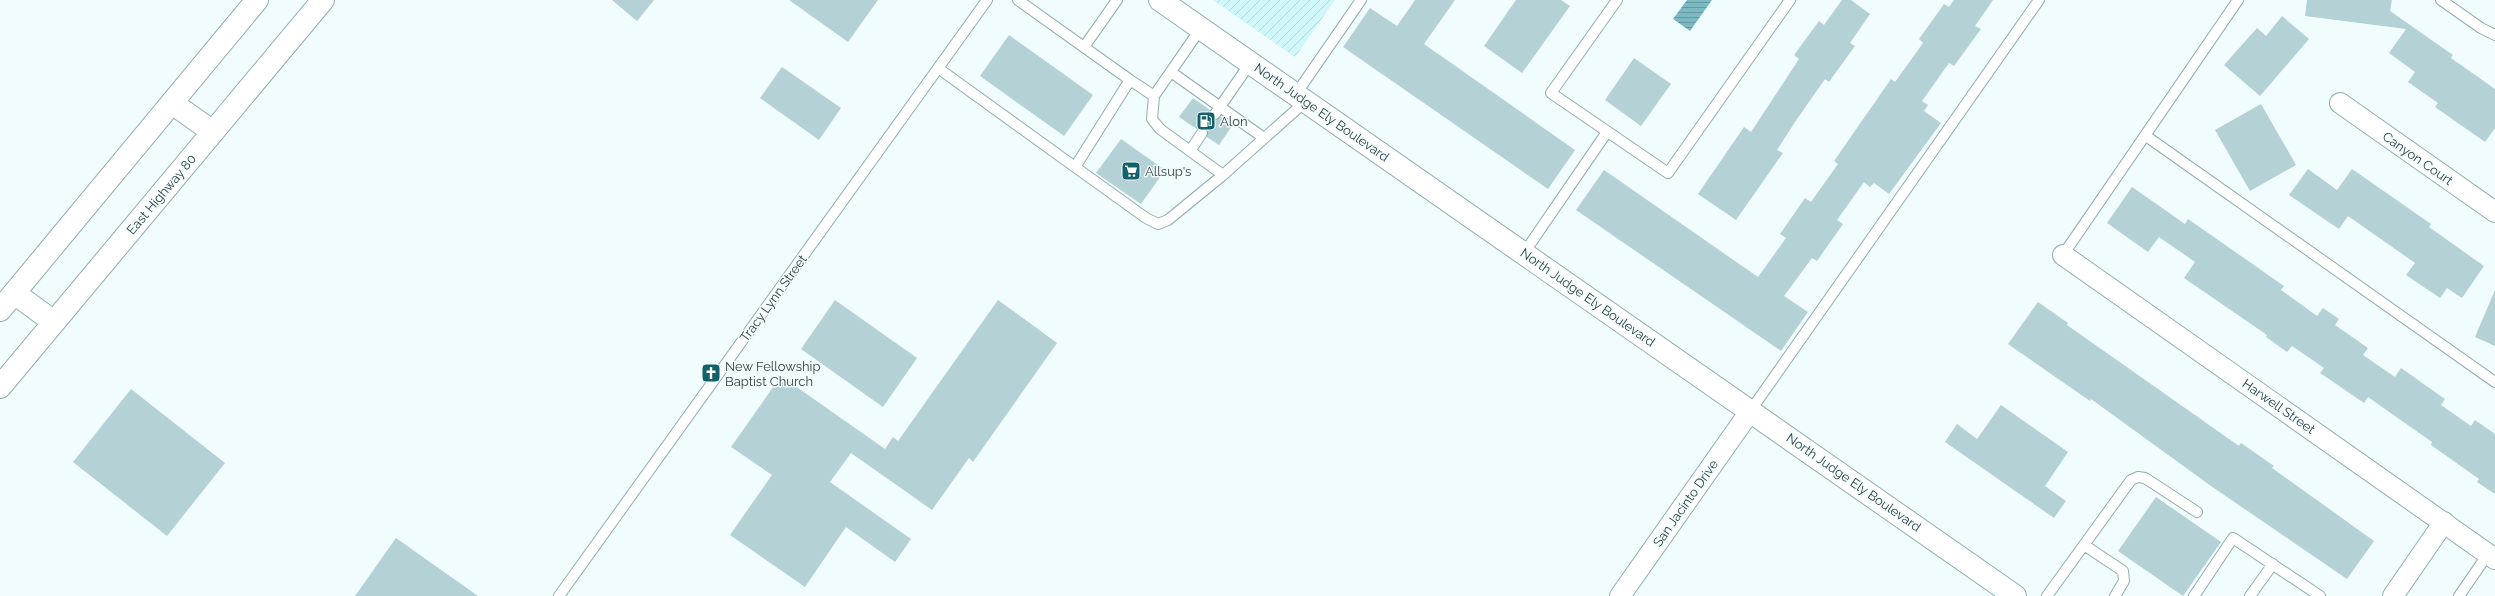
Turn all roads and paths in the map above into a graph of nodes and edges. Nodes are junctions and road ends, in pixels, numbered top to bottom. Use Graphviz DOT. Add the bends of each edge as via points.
graph roads {
  1 [pos="257,0"];
  2 [pos="323,0"];
  3 [pos="987,0"];
  4 [pos="1018,0"];
  5 [pos="1117,0"];
  6 [pos="1160,0"];
  7 [pos="1360,0"];
  8 [pos="1617,0"];
  9 [pos="1790,0"];
  10 [pos="2039,0"];
  11 [pos="2238,0"];
  12 [pos="2442,0"];
  13 [pos="1201,28"];
  14 [pos="2495,35"];
  15 [pos="1084,47"];
  16 [pos="1251,62"];
  17 [pos="938,68"];
  18 [pos="1171,72"];
  19 [pos="1130,80"];
  20 [pos="1154,96"];
  21 [pos="1301,97"];
  22 [pos="172,102"];
  23 [pos="2340,103"];
  24 [pos="1218,110"];
  25 [pos="212,132"];
  26 [pos="1607,132"];
  27 [pos="1202,133"];
  28 [pos="2146,136"];
  29 [pos="1264,138"];
  30 [pos="1190,151"];
  31 [pos="1075,167"];
  32 [pos="1223,175"];
  33 [pos="2495,212"];
  34 [pos="1524,253"];
  35 [pos="2063,254"];
  36 [pos="14,293"];
  37 [pos="0,310"];
  38 [pos="54,322"];
  39 [pos="2495,382"];
  40 [pos="0,387"];
  41 [pos="1751,410"];
  42 [pos="2197,512"];
  43 [pos="2444,522"];
  44 [pos="2084,545"];
  45 [pos="2491,556"];
  46 [pos="2273,564"];
  47 [pos="560,596"];
  48 [pos="1620,596"];
  49 [pos="2015,596"];
  50 [pos="2047,596"];
  51 [pos="2115,596"];
  52 [pos="2194,596"];
  53 [pos="2250,596"];
  54 [pos="2320,596"];
  55 [pos="2393,596"];
  56 [pos="2459,596"];
  1 -- 22 [label="main road"];
  2 -- 25 [label="main road, East Highway 80"];
  3 -- 17 [label="lane, Tracy Lynn Street"];
  4 -- 15 [label="lane"];
  5 -- 15 [label="lane"];
  6 -- 13 [label="main road, North Judge Ely Boulevard"];
  7 -- 21 [label="lane"];
  8 -- 26 [label="lane" via="1551,93"];
  9 -- 26 [label="lane" via="1668,173"];
  10 -- 41 [label="lane"];
  11 -- 28 [label="lane"];
  12 -- 14 [label="lane"];
  13 -- 16 [label="main road, North Judge Ely Boulevard"];
  13 -- 18 [label="lane"];
  15 -- 19 [label="lane"];
  16 -- 21 [label="main road, North Judge Ely Boulevard"];
  16 -- 24 [label="lane"];
  17 -- 31 [label="lane"];
  17 -- 47 [label="lane, Tracy Lynn Street"];
  18 -- 20 [label="lane"];
  18 -- 24 [label="lane"];
  19 -- 20 [label="lane"];
  19 -- 31 [label="lane"];
  20 -- 30 [label="lane" via="1152,120 1160,130"];
  21 -- 29 [label="lane"];
  21 -- 34 [label="main road, North Judge Ely Boulevard"];
  22 -- 25 [label="main road"];
  22 -- 36 [label="main road"];
  23 -- 33 [label="street, Canyon Court"];
  24 -- 29 [label="lane"];
  25 -- 38 [label="main road, East Highway 80"];
  26 -- 34 [label="lane"];
  27 -- 30 [label="lane"];
  28 -- 35 [label="lane"];
  28 -- 39 [label="lane"];
  29 -- 32 [label="lane"];
  30 -- 32 [label="lane"];
  31 -- 32 [label="lane" via="1158,224 1168,220"];
  34 -- 41 [label="main road, North Judge Ely Boulevard"];
  35 -- 43 [label="street, Harwell Street"];
  36 -- 37 [label="main road"];
  36 -- 38 [label="main road"];
  38 -- 40 [label="main road, East Highway 80"];
  41 -- 48 [label="street, San Jacinto Drive"];
  41 -- 49 [label="main road, North Judge Ely Boulevard"];
  42 -- 44 [label="lane" via="2159,486 2138,476 2126,487"];
  43 -- 45 [label="street, Harwell Street"];
  43 -- 55 [label="street"];
  44 -- 50 [label="lane"];
  44 -- 51 [label="lane" via="2123,571 2124,581"];
  45 -- 56 [label="lane"];
  46 -- 52 [label="lane" via="2233,538"];
  46 -- 53 [label="lane"];
  46 -- 54 [label="lane"];
}
